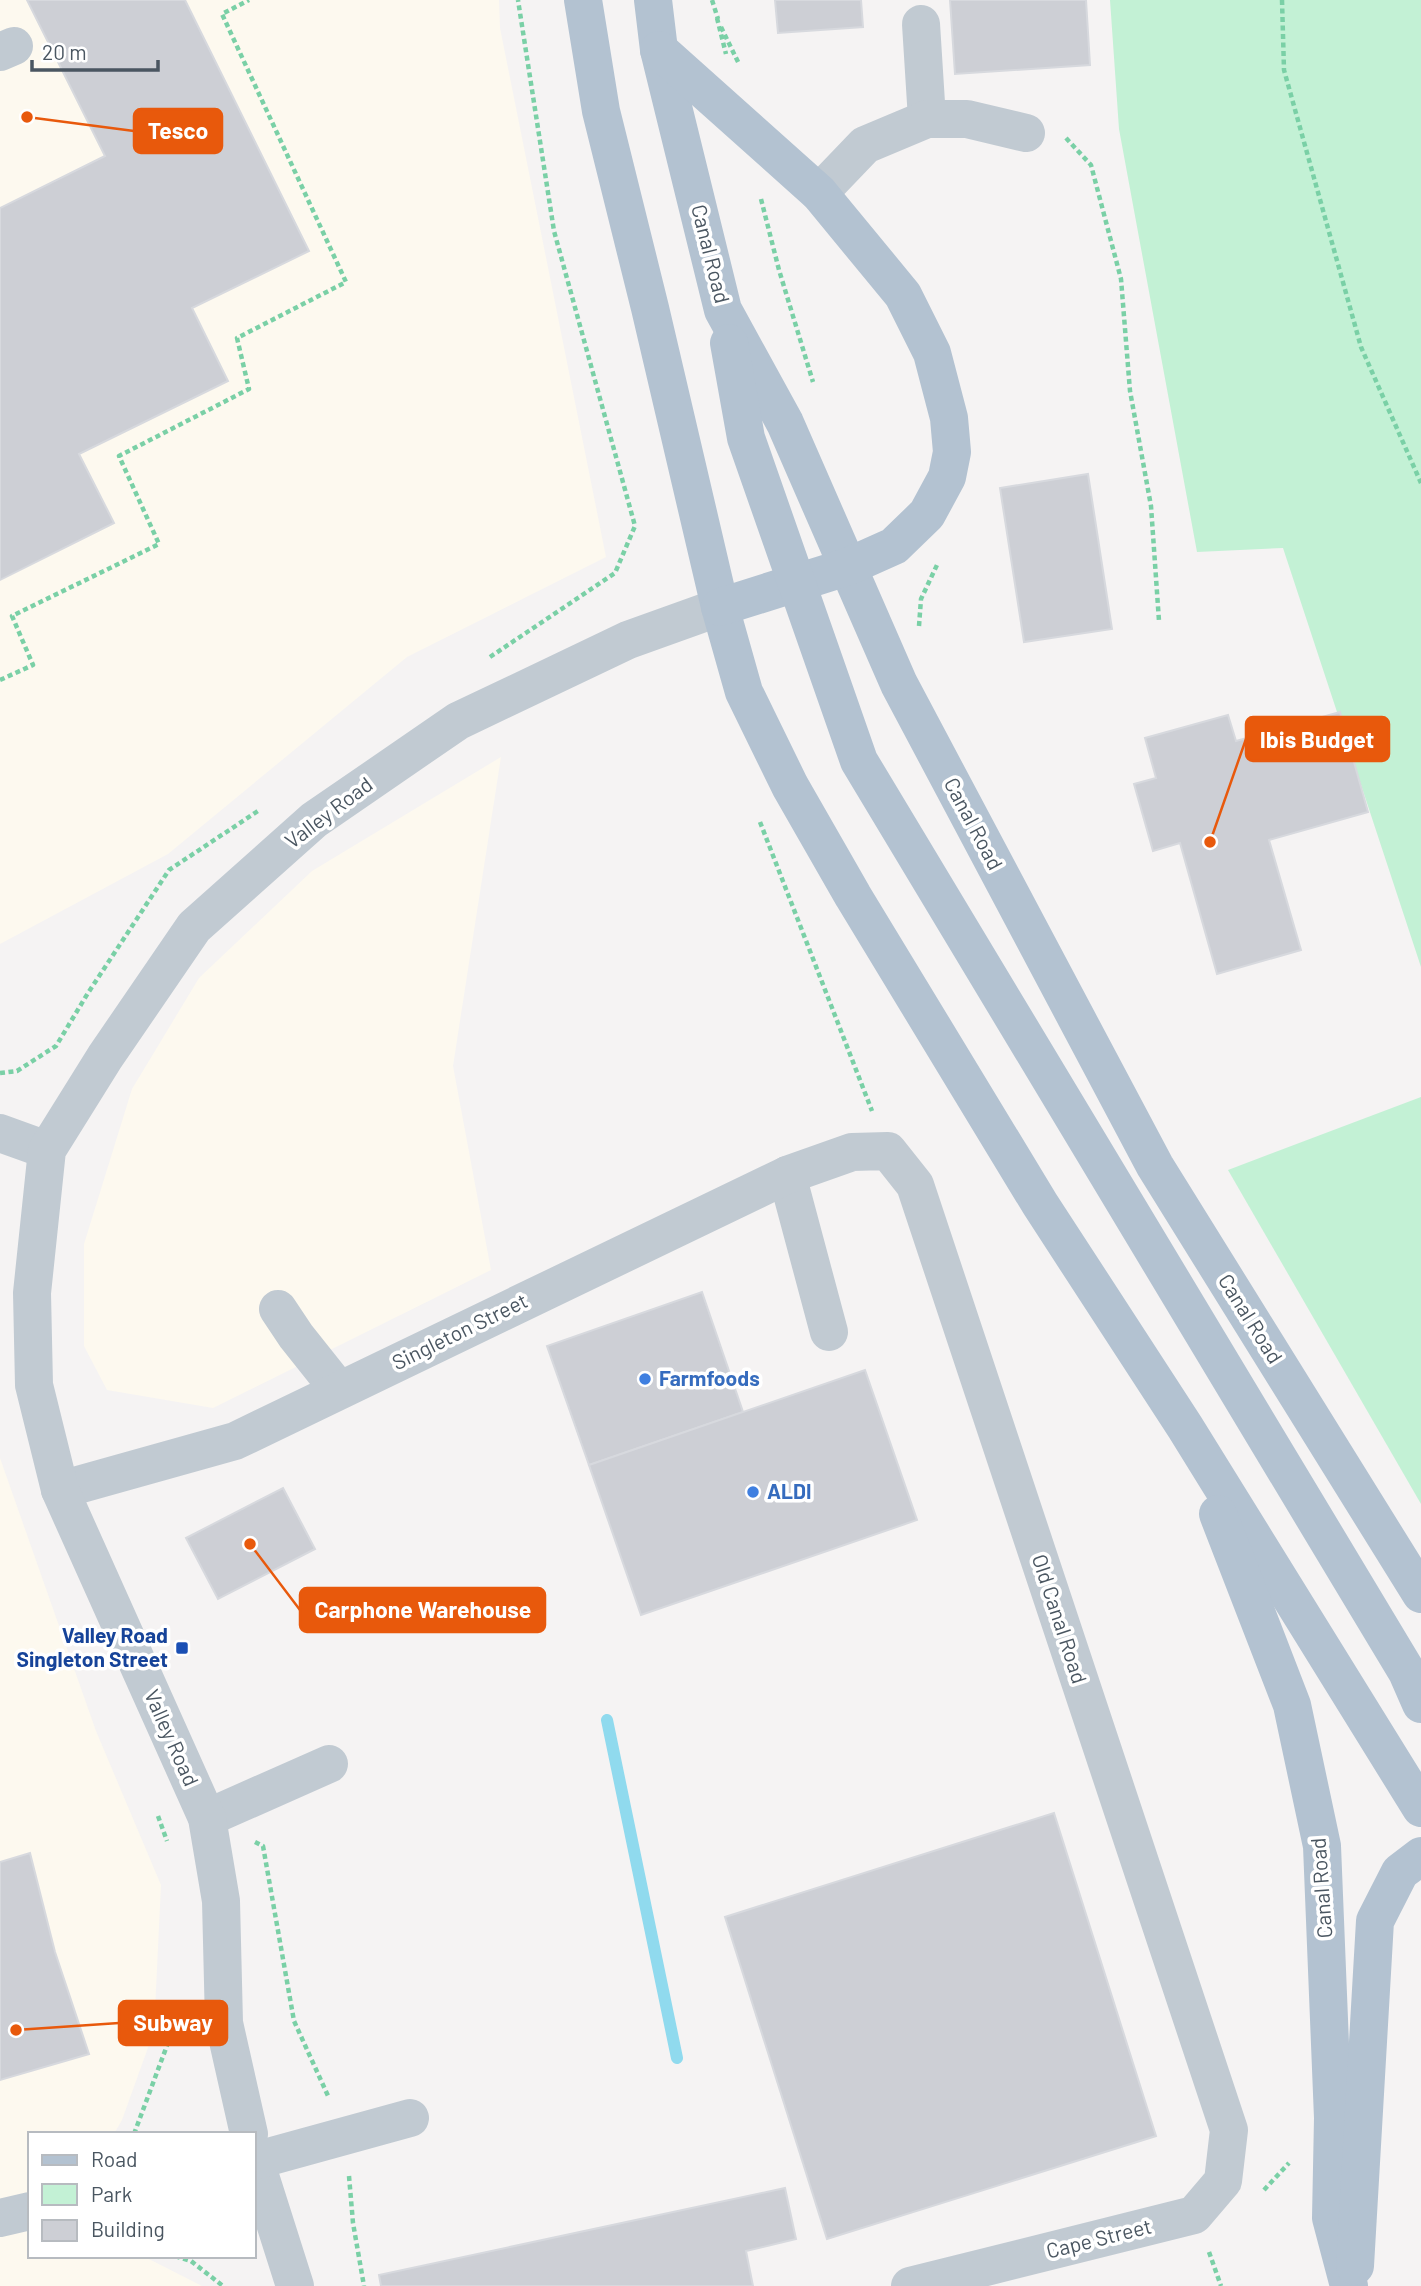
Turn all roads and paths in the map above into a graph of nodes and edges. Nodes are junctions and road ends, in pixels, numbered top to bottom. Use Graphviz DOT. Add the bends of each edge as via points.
graph roads {
  1 [pos="249,0"];
  2 [pos="517,0"];
  3 [pos="583,0"];
  4 [pos="653,0"];
  5 [pos="712,0"];
  6 [pos="1282,0"];
  7 [pos="717,18"];
  8 [pos="921,24"];
  9 [pos="659,50"];
  10 [pos="727,58"];
  11 [pos="740,67"];
  12 [pos="927,119"];
  13 [pos="1043,132"];
  14 [pos="760,191"];
  15 [pos="819,193"];
  16 [pos="723,310"];
  17 [pos="814,388"];
  18 [pos="1421,482"];
  19 [pos="937,564"];
  20 [pos="847,567"];
  21 [pos="795,581"];
  22 [pos="720,607"];
  23 [pos="1159,621"];
  24 [pos="919,633"];
  25 [pos="482,663"];
  26 [pos="0,680"];
  27 [pos="262,809"];
  28 [pos="758,817"];
  29 [pos="0,1073"];
  30 [pos="0,1133"];
  31 [pos="47,1150"];
  32 [pos="870,1152"];
  33 [pos="787,1175"];
  34 [pos="278,1309"];
  35 [pos="829,1332"];
  36 [pos="339,1390"];
  37 [pos="1185,1427"];
  38 [pos="60,1490"];
  39 [pos="1421,1594"];
  40 [pos="1421,1704"];
  41 [pos="329,1764"];
  42 [pos="1421,1808"];
  43 [pos="156,1813"];
  44 [pos="207,1818"];
  45 [pos="171,1852"];
  46 [pos="1421,1856"];
  47 [pos="186,1996"];
  48 [pos="410,2118"];
  49 [pos="1333,2118"];
  50 [pos="1229,2130"];
  51 [pos="135,2132"];
  52 [pos="249,2132"];
  53 [pos="256,2159"];
  54 [pos="256,2166"];
  55 [pos="1256,2198"];
  56 [pos="28,2211"];
  57 [pos="0,2218"];
  58 [pos="181,2258"];
  59 [pos="223,2286"];
  60 [pos="295,2286"];
  61 [pos="910,2286"];
  62 [pos="1351,2286"];
  1 -- 26 [label="path" via="222,14 346,282 237,338 249,389 119,456 159,544 12,616 33,665"];
  2 -- 25 [label="path" via="554,231 635,526 615,573"];
  3 -- 22 [label="main road, Canal Road" via="601,111"];
  4 -- 9 [label="main road, Canal Road"];
  5 -- 7 [label="path"];
  6 -- 18 [label="path" via="1284,70 1361,347"];
  7 -- 10 [label="path"];
  7 -- 11 [label="path"];
  8 -- 12 [label="street"];
  9 -- 15 [label="main road"];
  9 -- 16 [label="main road, Canal Road"];
  12 -- 13 [label="street" via="967,119"];
  12 -- 15 [label="street" via="865,145"];
  13 -- 23 [label="path" via="1091,165 1121,279 1130,391 1151,506"];
  14 -- 17 [label="path"];
  15 -- 20 [label="main road" via="903,295 932,353 949,418 952,452 947,477 927,514 894,546"];
  16 -- 20 [label="main road, Canal Road" via="785,423"];
  16 -- 21 [label="main road" via="746,438"];
  19 -- 24 [label="path" via="922,598"];
  20 -- 21 [label="main road"];
  20 -- 39 [label="main road, Canal Road" via="899,684 1154,1166"];
  21 -- 22 [label="main road"];
  21 -- 40 [label="main road" via="859,761 1407,1672"];
  22 -- 31 [label="street, Valley Road" via="628,640 458,721 314,820 194,927"];
  22 -- 37 [label="main road, Canal Road" via="744,692 790,786 1040,1204"];
  27 -- 29 [label="path" via="169,870 56,1046 17,1071"];
  28 -- 32 [label="path"];
  30 -- 31 [label="street"];
  31 -- 38 [label="street, Valley Road" via="32,1293 34,1385"];
  32 -- 33 [label="street, Singleton Street"];
  32 -- 50 [label="street, Old Canal Road" via="915,1185"];
  33 -- 35 [label="street"];
  33 -- 36 [label="street, Singleton Street"];
  34 -- 36 [label="street"];
  36 -- 38 [label="street, Singleton Street" via="235,1441"];
  37 -- 42 [label="main road, Canal Road"];
  37 -- 49 [label="main road, Canal Road" via="1295,1718 1322,1846"];
  38 -- 44 [label="street, Valley Road"];
  41 -- 44 [label="street"];
  43 -- 45 [label="path"];
  44 -- 52 [label="street, Valley Road" via="220,1901 224,2023"];
  46 -- 62 [label="main road, Canal Road" via="1400,1872 1375,1921"];
  47 -- 51 [label="path"];
  48 -- 53 [label="street"];
  49 -- 55 [label="path"];
  49 -- 62 [label="main road, Canal Road" via="1331,2218"];
  50 -- 61 [label="street, Cape Street" via="1223,2181 1194,2216"];
  54 -- 60 [label="street"];
  56 -- 57 [label="street"];
  58 -- 59 [label="path"];
}
